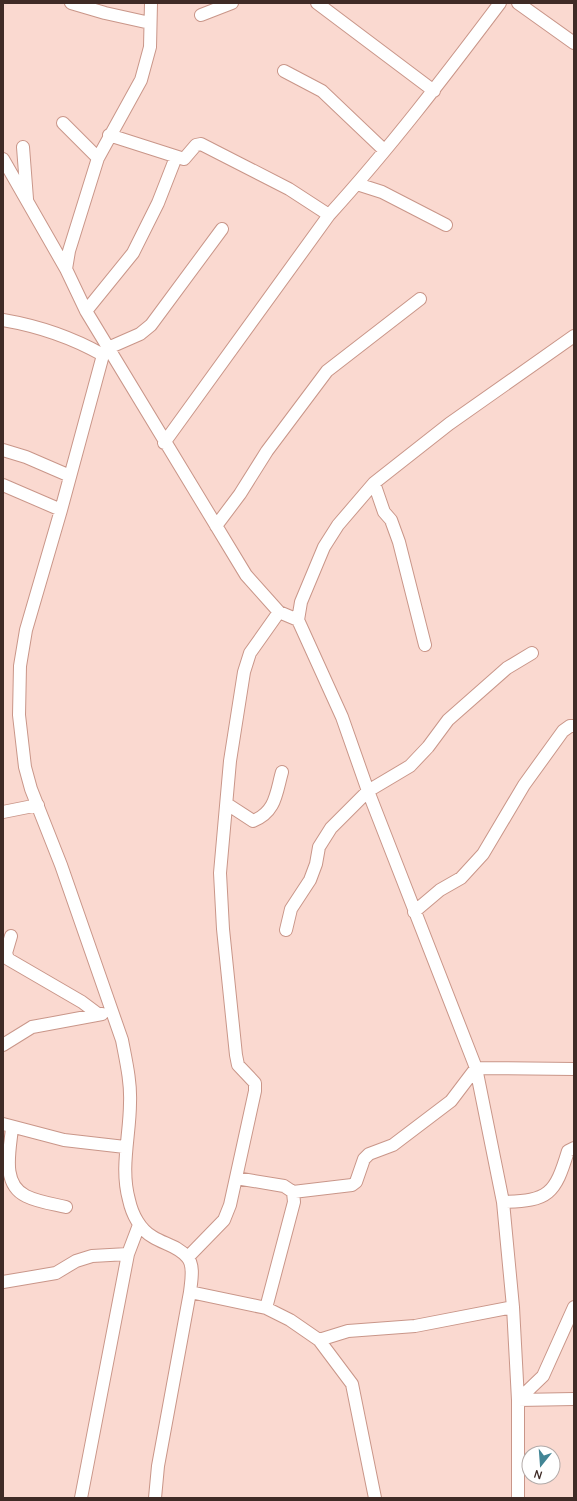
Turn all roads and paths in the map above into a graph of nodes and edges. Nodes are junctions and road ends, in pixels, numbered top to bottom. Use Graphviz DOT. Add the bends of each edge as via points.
graph roads {
  1 [pos="71,3"];
  2 [pos="151,3"];
  3 [pos="232,3"];
  4 [pos="317,3"];
  5 [pos="500,3"];
  6 [pos="518,3"];
  7 [pos="200,15"];
  8 [pos="150,23"];
  9 [pos="574,42"];
  10 [pos="284,71"];
  11 [pos="434,91"];
  12 [pos="63,123"];
  13 [pos="110,135"];
  14 [pos="23,147"];
  15 [pos="384,150"];
  16 [pos="176,157"];
  17 [pos="98,158"];
  18 [pos="3,159"];
  19 [pos="357,184"];
  20 [pos="27,203"];
  21 [pos="329,215"];
  22 [pos="446,225"];
  23 [pos="222,229"];
  24 [pos="66,269"];
  25 [pos="420,299"];
  26 [pos="86,311"];
  27 [pos="3,320"];
  28 [pos="574,336"];
  29 [pos="105,352"];
  30 [pos="164,443"];
  31 [pos="3,450"];
  32 [pos="70,476"];
  33 [pos="374,483"];
  34 [pos="4,489"];
  35 [pos="61,510"];
  36 [pos="216,526"];
  37 [pos="279,612"];
  38 [pos="298,620"];
  39 [pos="425,645"];
  40 [pos="532,653"];
  41 [pos="574,726"];
  42 [pos="282,772"];
  43 [pos="368,791"];
  44 [pos="227,804"];
  45 [pos="38,805"];
  46 [pos="3,812"];
  47 [pos="414,912"];
  48 [pos="286,930"];
  49 [pos="11,936"];
  50 [pos="112,1012"];
  51 [pos="98,1014"];
  52 [pos="3,1045"];
  53 [pos="476,1068"];
  54 [pos="574,1069"];
  55 [pos="8,1126"];
  56 [pos="125,1147"];
  57 [pos="574,1148"];
  58 [pos="236,1178"];
  59 [pos="293,1192"];
  60 [pos="503,1202"];
  61 [pos="66,1207"];
  62 [pos="139,1225"];
  63 [pos="128,1254"];
  64 [pos="188,1257"];
  65 [pos="3,1282"];
  66 [pos="190,1292"];
  67 [pos="513,1307"];
  68 [pos="574,1307"];
  69 [pos="266,1308"];
  70 [pos="319,1340"];
  71 [pos="574,1399"];
  72 [pos="518,1400"];
  73 [pos="81,1498"];
  74 [pos="155,1498"];
  75 [pos="375,1498"];
  76 [pos="518,1498"];
  1 -- 8 [label="street"];
  2 -- 8 [label="street"];
  3 -- 7 [label="street"];
  4 -- 11 [label="street"];
  5 -- 11 [label="street"];
  6 -- 9 [label="street"];
  8 -- 13 [label="street" via="150,47 141,80"];
  10 -- 15 [label="street" via="322,91"];
  11 -- 15 [label="street"];
  12 -- 17 [label="street"];
  13 -- 16 [label="street"];
  13 -- 17 [label="street"];
  14 -- 20 [label="street"];
  15 -- 19 [label="street"];
  16 -- 21 [label="street" via="184,159 196,145 201,144 290,189"];
  16 -- 26 [label="street" via="158,203 133,253"];
  17 -- 24 [label="street" via="69,251"];
  18 -- 20 [label="street"];
  19 -- 21 [label="street"];
  19 -- 22 [label="street" via="382,192"];
  20 -- 24 [label="street"];
  21 -- 30 [label="street"];
  23 -- 29 [label="street" via="151,325 140,334"];
  24 -- 26 [label="street"];
  25 -- 36 [label="street" via="327,371 267,451"];
  26 -- 29 [label="street"];
  27 -- 29 [label="street" via="45,331"];
  28 -- 33 [label="street" via="449,424"];
  29 -- 30 [label="street"];
  29 -- 32 [label="street"];
  30 -- 36 [label="street"];
  31 -- 32 [label="street"];
  32 -- 35 [label="street"];
  33 -- 38 [label="street" via="338,525 324,547 300,602"];
  33 -- 39 [label="street" via="384,512 391,520 399,542"];
  34 -- 35 [label="street"];
  35 -- 45 [label="street" via="26,630 20,666 19,715 25,767"];
  36 -- 37 [label="street" via="246,575"];
  37 -- 38 [label="street"];
  37 -- 44 [label="street" via="250,653 244,672 230,761"];
  38 -- 43 [label="street" via="342,716"];
  40 -- 43 [label="street" via="507,668 448,720 410,766"];
  41 -- 47 [label="street" via="563,731 524,785 483,854 461,878 440,890"];
  42 -- 44 [label="street" via="272,806 264,817 254,821"];
  43 -- 47 [label="street"];
  43 -- 48 [label="street" via="331,828 319,847 316,864 291,909"];
  44 -- 58 [label="street" via="220,873 223,929 238,1065 255,1083"];
  45 -- 46 [label="street"];
  45 -- 50 [label="street"];
  47 -- 53 [label="street"];
  49 -- 51 [label="street" via="6,953 8,959"];
  50 -- 51 [label="street"];
  50 -- 56 [label="street" via="128,1068 130,1104"];
  51 -- 52 [label="street" via="32,1027"];
  53 -- 54 [label="street"];
  53 -- 59 [label="street" via="451,1101 393,1145 364,1159 356,1182 352,1185"];
  53 -- 60 [label="street"];
  55 -- 56 [label="street" via="64,1140"];
  55 -- 61 [label="street" via="10,1179 16,1190 27,1197"];
  56 -- 62 [label="street" via="128,1200"];
  57 -- 60 [label="street" via="568,1151 561,1177 546,1194 522,1202"];
  58 -- 59 [label="street" via="284,1186"];
  58 -- 64 [label="street" via="224,1220"];
  59 -- 69 [label="street" via="294,1202"];
  60 -- 67 [label="street"];
  62 -- 63 [label="street"];
  62 -- 64 [label="street" via="152,1237 169,1243"];
  63 -- 65 [label="street" via="92,1256 76,1261 56,1273"];
  63 -- 73 [label="street"];
  64 -- 66 [label="street" via="192,1269"];
  66 -- 69 [label="street"];
  66 -- 74 [label="street" via="158,1466"];
  67 -- 70 [label="street" via="415,1326 348,1331"];
  67 -- 72 [label="street"];
  68 -- 72 [label="street" via="543,1376"];
  69 -- 70 [label="street" via="290,1320"];
  70 -- 75 [label="street" via="352,1384"];
  71 -- 72 [label="street"];
  72 -- 76 [label="street"];
}
